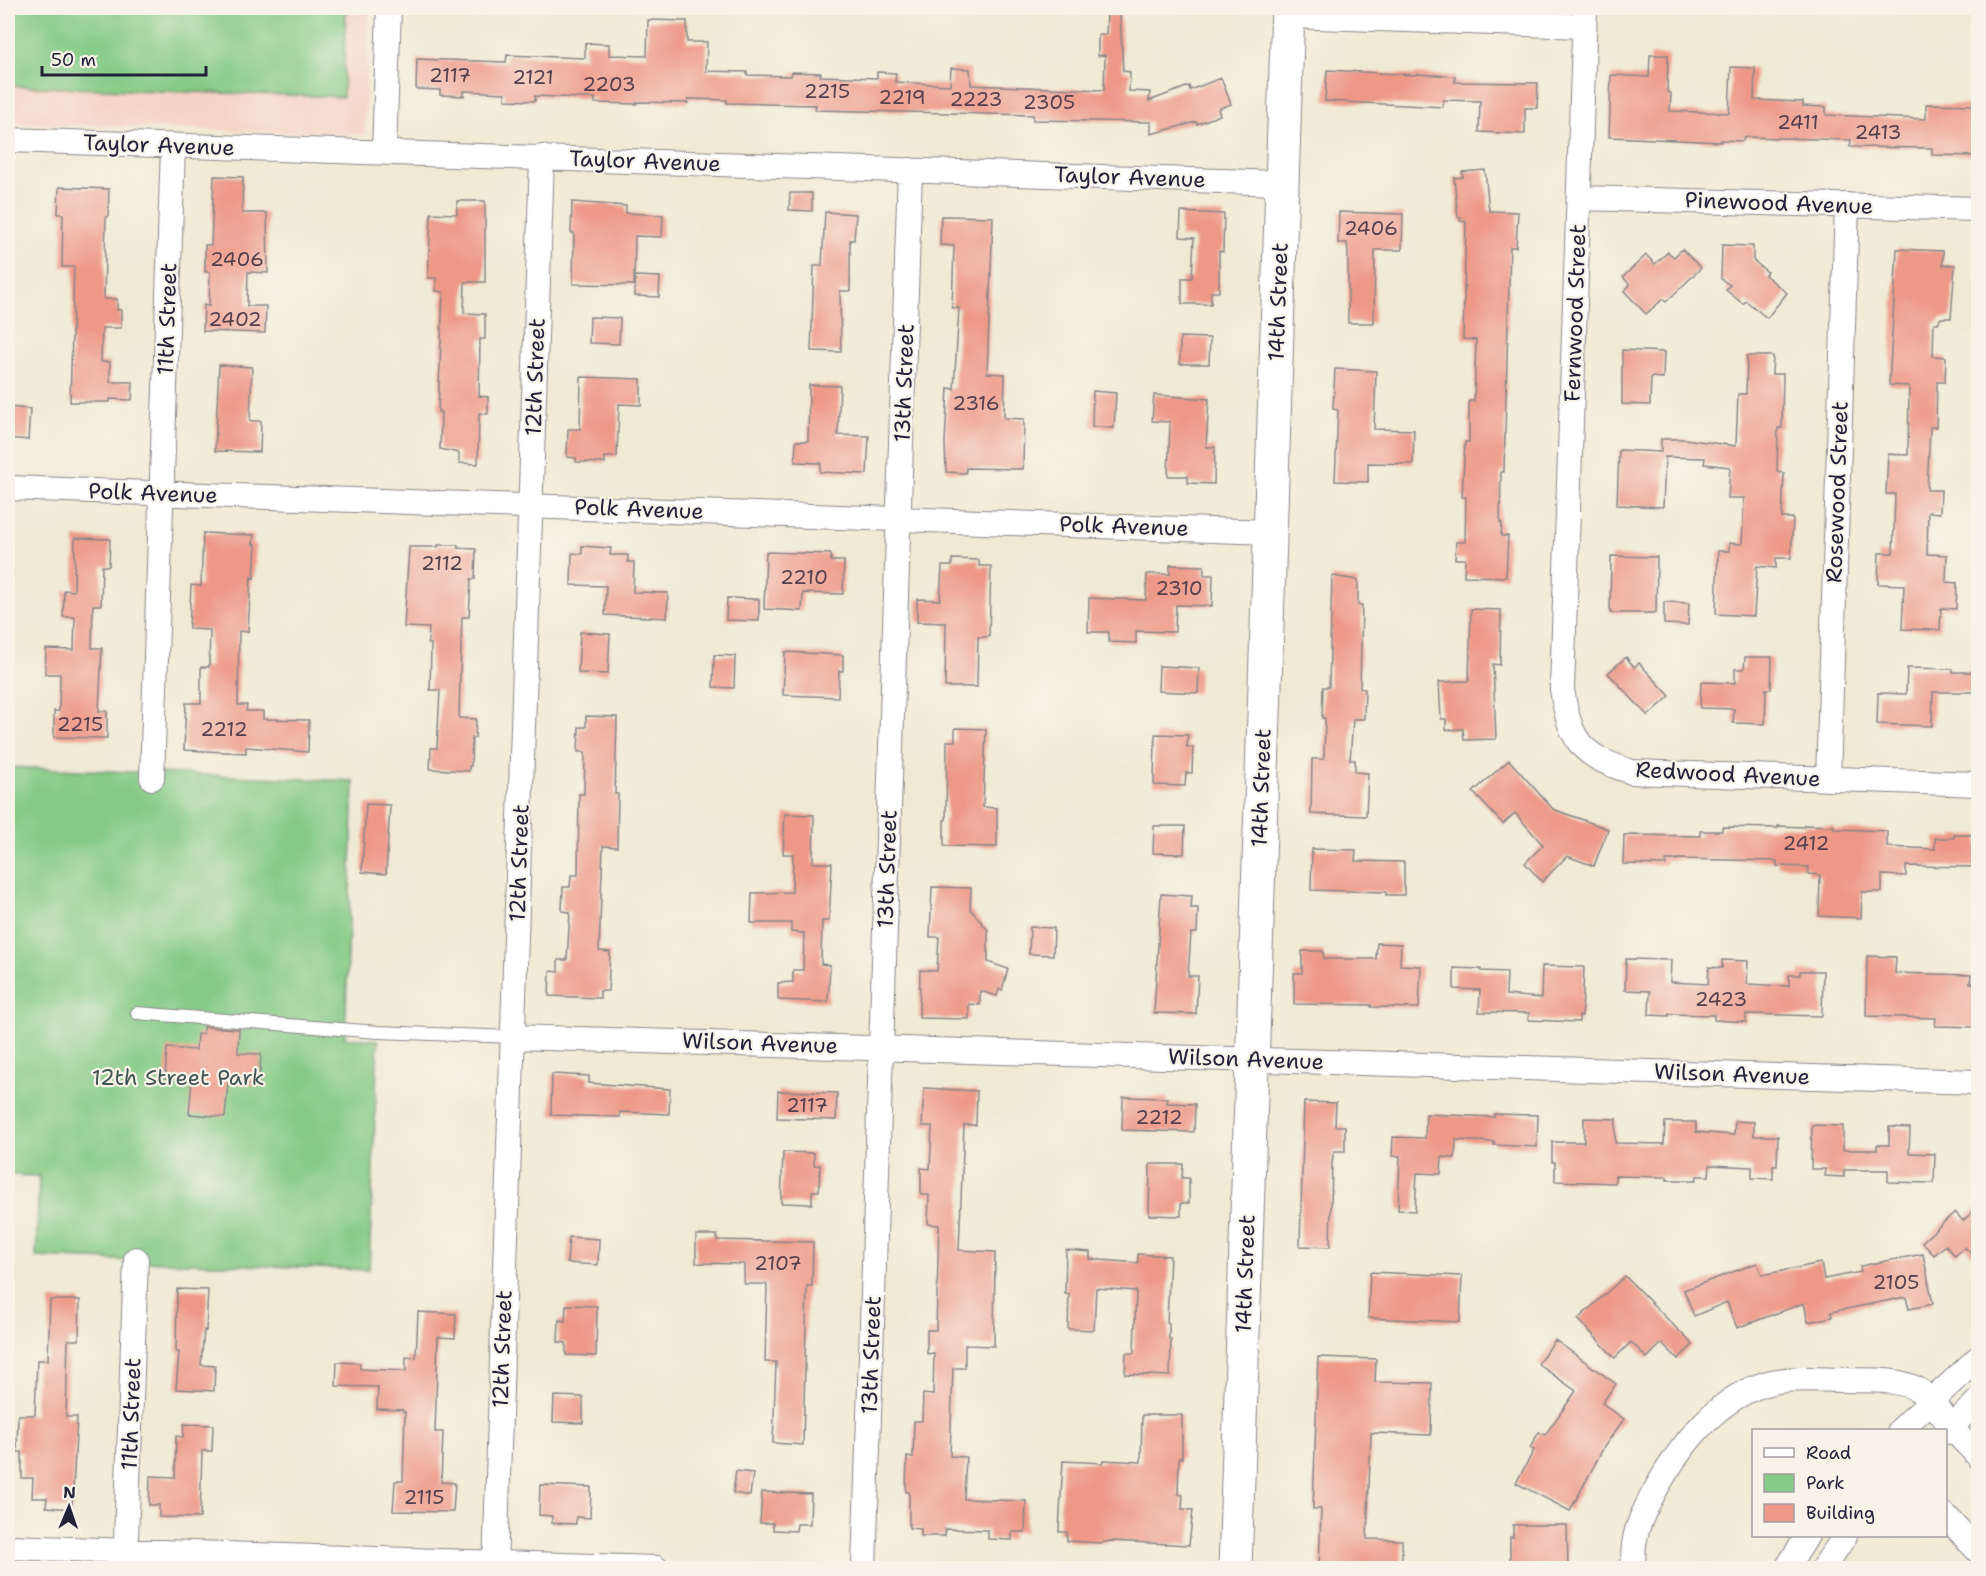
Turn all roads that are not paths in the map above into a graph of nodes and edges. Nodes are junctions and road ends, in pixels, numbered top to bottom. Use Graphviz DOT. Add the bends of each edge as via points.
graph roads {
  1 [pos="389,8"];
  2 [pos="1288,12"];
  3 [pos="1585,17"];
  4 [pos="8,140"];
  5 [pos="173,146"];
  6 [pos="384,152"];
  7 [pos="542,157"];
  8 [pos="910,170"];
  9 [pos="1282,183"];
  10 [pos="1579,198"];
  11 [pos="1847,205"];
  12 [pos="1978,209"];
  13 [pos="8,488"];
  14 [pos="161,493"];
  15 [pos="531,506"];
  16 [pos="899,518"];
  17 [pos="1270,532"];
  18 [pos="1564,618"];
  19 [pos="152,778"];
  20 [pos="1828,779"];
  21 [pos="1978,784"];
  22 [pos="137,1013"];
  23 [pos="513,1037"];
  24 [pos="881,1047"];
  25 [pos="1252,1060"];
  26 [pos="1978,1082"];
  27 [pos="136,1259"];
  28 [pos="1978,1358"];
  29 [pos="1978,1401"];
  30 [pos="1931,1402"];
  31 [pos="1902,1429"];
  32 [pos="1948,1429"];
  33 [pos="1978,1456"];
  34 [pos="1947,1517"];
  35 [pos="1806,1537"];
  36 [pos="1844,1537"];
  37 [pos="8,1547"];
  38 [pos="1978,1551"];
  39 [pos="125,1560"];
  40 [pos="309,1563"];
  41 [pos="495,1566"];
  42 [pos="656,1569"];
  43 [pos="864,1569"];
  44 [pos="1235,1569"];
  45 [pos="1634,1569"];
  46 [pos="1787,1569"];
  47 [pos="1823,1569"];
  1 -- 6 [label="street"];
  2 -- 3 [label="street"];
  2 -- 9 [label="street, 14th Street"];
  3 -- 10 [label="street, Fernwood Street"];
  4 -- 5 [label="street, Taylor Avenue"];
  5 -- 6 [label="street, Taylor Avenue"];
  5 -- 14 [label="street, 11th Street"];
  6 -- 7 [label="street, Taylor Avenue"];
  7 -- 8 [label="street, Taylor Avenue"];
  7 -- 15 [label="street, 12th Street"];
  8 -- 9 [label="street, Taylor Avenue"];
  8 -- 16 [label="street, 13th Street"];
  9 -- 17 [label="street, 14th Street"];
  10 -- 11 [label="street, Pinewood Avenue"];
  10 -- 18 [label="street, Fernwood Street"];
  11 -- 12 [label="street, Pinewood Avenue"];
  11 -- 20 [label="street, Rosewood Street"];
  13 -- 14 [label="street, Polk Avenue"];
  14 -- 15 [label="street, Polk Avenue"];
  14 -- 19 [label="street, 11th Street"];
  15 -- 16 [label="street, Polk Avenue"];
  15 -- 23 [label="street, 12th Street"];
  16 -- 17 [label="street, Polk Avenue"];
  16 -- 24 [label="street, 13th Street"];
  17 -- 25 [label="street, 14th Street"];
  18 -- 20 [label="street, Redwood Avenue" via="1562,689 1566,717 1575,739 1585,750 1632,772"];
  20 -- 21 [label="street, Redwood Avenue"];
  22 -- 23 [label="lane" via="378,1032"];
  23 -- 24 [label="street, Wilson Avenue"];
  23 -- 41 [label="street, 12th Street"];
  24 -- 25 [label="street, Wilson Avenue"];
  24 -- 43 [label="street, 13th Street"];
  25 -- 26 [label="street, Wilson Avenue"];
  25 -- 44 [label="street, 14th Street"];
  27 -- 39 [label="street, 11th Street"];
  28 -- 30 [label="street"];
  29 -- 32 [label="street"];
  30 -- 31 [label="street"];
  30 -- 32 [label="street"];
  30 -- 45 [label="street" via="1918,1390 1898,1382 1801,1379 1749,1390 1712,1415 1665,1473 1635,1532"];
  32 -- 33 [label="street"];
  34 -- 38 [label="street"];
  35 -- 46 [label="street"];
  36 -- 47 [label="street"];
  37 -- 39 [label="street"];
  39 -- 40 [label="street"];
  40 -- 41 [label="street"];
  41 -- 42 [label="street"];
}
